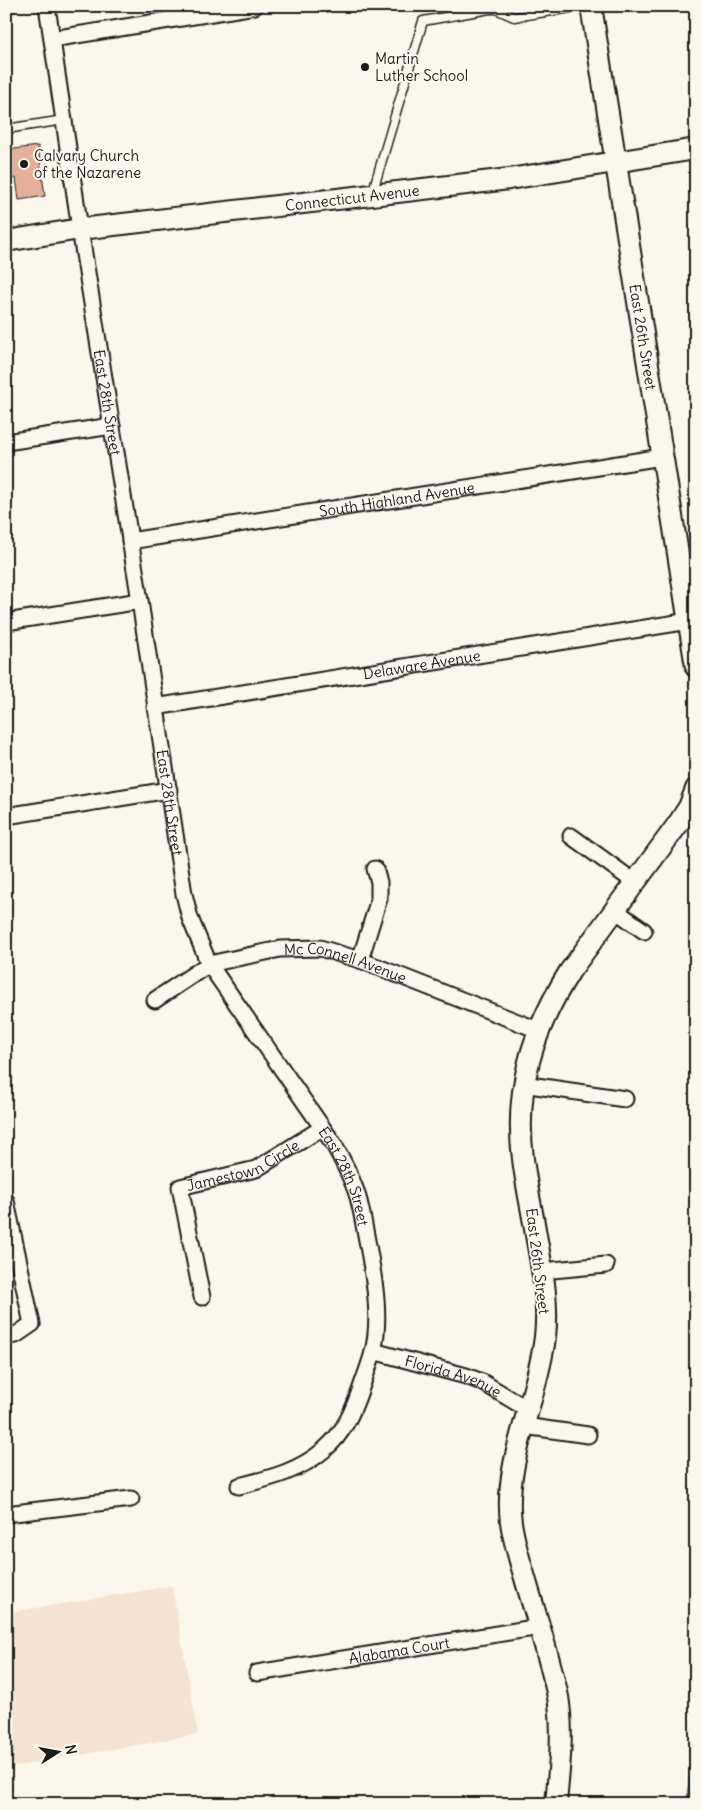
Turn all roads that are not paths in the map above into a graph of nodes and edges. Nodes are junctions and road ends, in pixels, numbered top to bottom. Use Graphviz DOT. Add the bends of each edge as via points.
graph roads {
  1 [pos="47,6"];
  2 [pos="256,6"];
  3 [pos="584,6"];
  4 [pos="591,6"];
  5 [pos="505,10"];
  6 [pos="52,39"];
  7 [pos="64,120"];
  8 [pos="6,128"];
  9 [pos="696,149"];
  10 [pos="615,162"];
  11 [pos="372,195"];
  12 [pos="80,230"];
  13 [pos="6,241"];
  14 [pos="112,426"];
  15 [pos="6,442"];
  16 [pos="662,457"];
  17 [pos="130,541"];
  18 [pos="140,601"];
  19 [pos="689,621"];
  20 [pos="6,622"];
  21 [pos="696,667"];
  22 [pos="155,707"];
  23 [pos="696,789"];
  24 [pos="169,790"];
  25 [pos="6,816"];
  26 [pos="571,836"];
  27 [pos="376,869"];
  28 [pos="636,882"];
  29 [pos="615,910"];
  30 [pos="644,931"];
  31 [pos="360,960"];
  32 [pos="208,964"];
  33 [pos="156,1000"];
  34 [pos="538,1030"];
  35 [pos="523,1084"];
  36 [pos="625,1099"];
  37 [pos="322,1128"];
  38 [pos="6,1201"];
  39 [pos="606,1266"];
  40 [pos="542,1271"];
  41 [pos="202,1297"];
  42 [pos="11,1336"];
  43 [pos="373,1350"];
  44 [pos="527,1418"];
  45 [pos="588,1434"];
  46 [pos="239,1486"];
  47 [pos="132,1499"];
  48 [pos="6,1514"];
  49 [pos="540,1627"];
  50 [pos="257,1673"];
  51 [pos="556,1804"];
  1 -- 6 [label="street, East 28th Street"];
  2 -- 6 [label="street"];
  3 -- 5 [label="lane" via="514,17"];
  4 -- 10 [label="street, East 26th Street"];
  5 -- 11 [label="lane" via="490,9 422,21"];
  6 -- 7 [label="street, East 28th Street"];
  7 -- 8 [label="lane"];
  7 -- 12 [label="street, East 28th Street"];
  9 -- 10 [label="street, Connecticut Avenue"];
  10 -- 11 [label="street, Connecticut Avenue"];
  10 -- 16 [label="street, East 26th Street"];
  11 -- 12 [label="street, Connecticut Avenue"];
  12 -- 13 [label="street, Connecticut Avenue"];
  12 -- 14 [label="street, East 28th Street"];
  14 -- 15 [label="street"];
  14 -- 17 [label="street, East 28th Street"];
  16 -- 17 [label="street, South Highland Avenue"];
  16 -- 19 [label="street, East 26th Street"];
  17 -- 18 [label="street, East 28th Street"];
  18 -- 20 [label="street"];
  18 -- 22 [label="street, East 28th Street"];
  19 -- 21 [label="street, East 26th Street"];
  19 -- 22 [label="street, Delaware Avenue"];
  22 -- 24 [label="street, East 28th Street"];
  23 -- 28 [label="street, East 26th Street" via="678,824"];
  24 -- 25 [label="street"];
  24 -- 32 [label="street, East 28th Street" via="188,910"];
  26 -- 28 [label="street"];
  27 -- 31 [label="street" via="379,899"];
  28 -- 29 [label="street, East 26th Street"];
  29 -- 30 [label="street"];
  29 -- 34 [label="street, East 26th Street" via="570,971"];
  31 -- 32 [label="street, Mc Connell Avenue" via="320,948 296,947"];
  31 -- 34 [label="street, Mc Connell Avenue"];
  32 -- 33 [label="street, Mc Connell Avenue"];
  32 -- 37 [label="street, East 28th Street"];
  34 -- 35 [label="street, East 26th Street"];
  35 -- 36 [label="street"];
  35 -- 40 [label="street, East 26th Street" via="520,1120 522,1158"];
  37 -- 41 [label="street, Jamestown Circle" via="256,1169 180,1187"];
  37 -- 43 [label="street, East 28th Street" via="346,1166 362,1214 377,1309"];
  38 -- 42 [label="street" via="32,1324"];
  39 -- 40 [label="street"];
  40 -- 44 [label="street, East 26th Street" via="545,1337"];
  43 -- 44 [label="street, Florida Avenue" via="482,1382"];
  43 -- 46 [label="street, East 28th Street" via="354,1409 337,1438 293,1471"];
  44 -- 45 [label="street"];
  44 -- 49 [label="street, East 26th Street" via="513,1472 511,1522"];
  47 -- 48 [label="street"];
  49 -- 50 [label="street, Alabama Court"];
  49 -- 51 [label="street, East 26th Street" via="550,1660 561,1722"];
}
